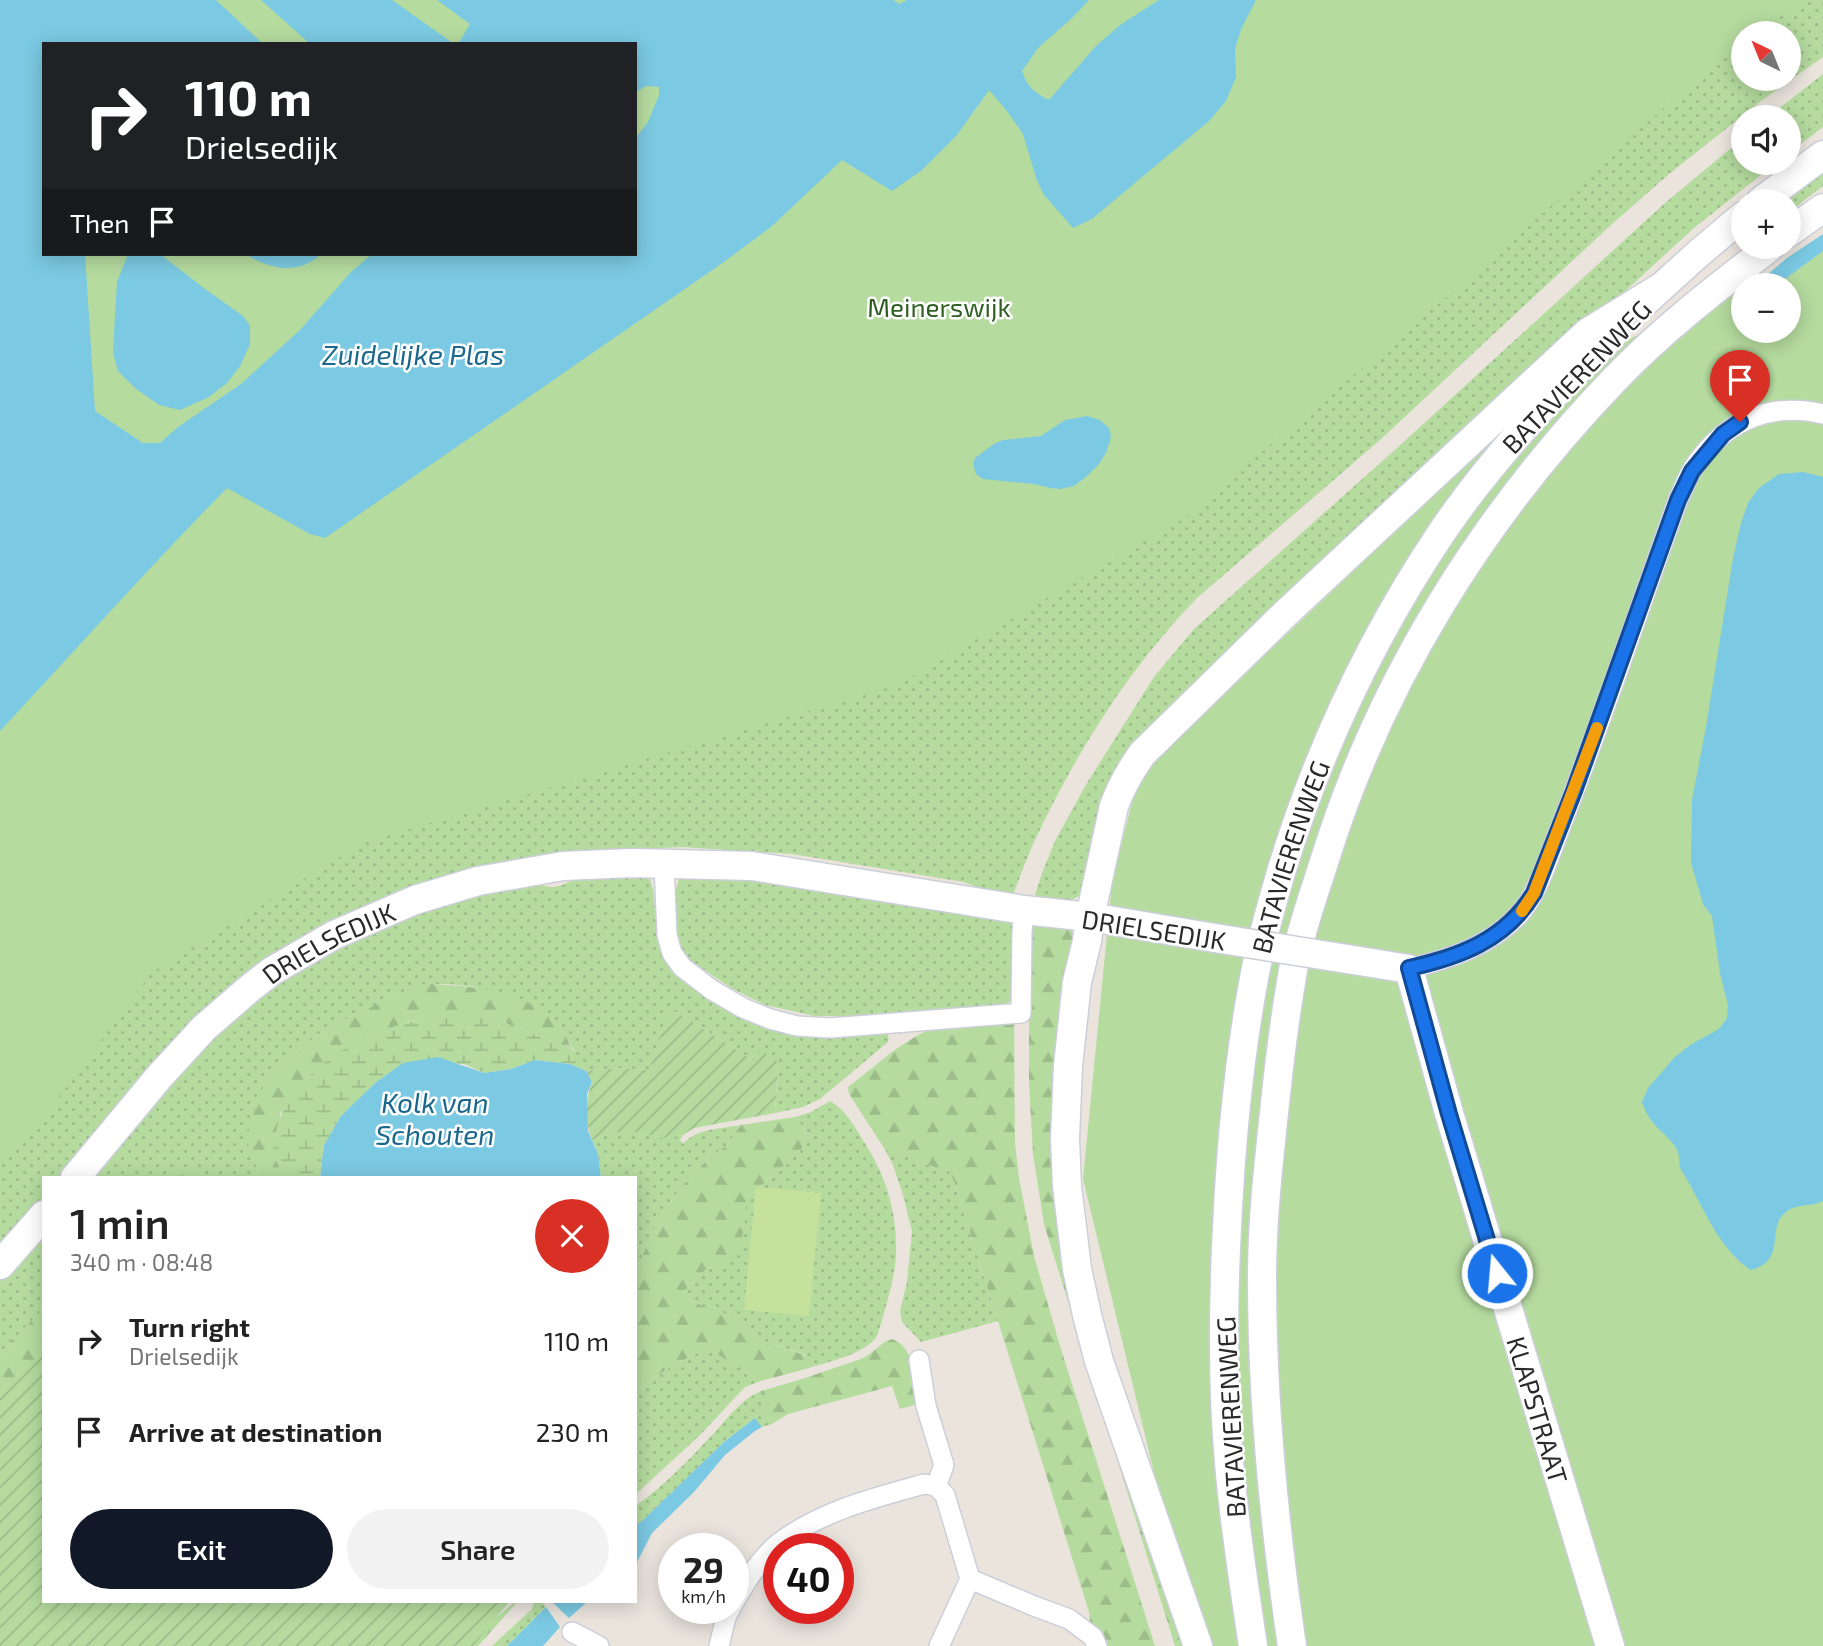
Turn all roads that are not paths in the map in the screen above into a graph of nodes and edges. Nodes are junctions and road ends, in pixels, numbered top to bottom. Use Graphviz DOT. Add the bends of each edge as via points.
graph roads {
  1 [pos="1823,155"];
  2 [pos="1777,189"];
  3 [pos="1823,208"];
  4 [pos="1801,224"];
  5 [pos="1731,226"];
  6 [pos="1754,259"];
  7 [pos="1658,289"];
  8 [pos="1823,414"];
  9 [pos="664,864"];
  10 [pos="1024,910"];
  11 [pos="1090,918"];
  12 [pos="1409,968"];
  13 [pos="77,1176"];
  14 [pos="42,1217"];
  15 [pos="0,1265"];
  16 [pos="919,1360"];
  17 [pos="936,1486"];
  18 [pos="749,1576"];
  19 [pos="971,1579"];
  20 [pos="724,1624"];
  21 [pos="572,1632"];
  22 [pos="600,1646"];
  23 [pos="719,1646"];
  24 [pos="939,1646"];
  25 [pos="1097,1646"];
  26 [pos="1198,1646"];
  27 [pos="1253,1646"];
  28 [pos="1292,1646"];
  29 [pos="1610,1646"];
  1 -- 2 [label="main road"];
  3 -- 4 [label="main road"];
  5 -- 7 [label="main road, BATAVIERENWEG"];
  6 -- 28 [label="main road, BATAVIERENWEG" via="1616,377 1515,495 1473,552 1386,705 1335,828 1294,966 1268,1168 1262,1276 1271,1472"];
  7 -- 11 [label="main road" via="1587,334 1296,603 1142,754 1114,806"];
  7 -- 27 [label="main road, BATAVIERENWEG" via="1510,444 1443,530 1343,710 1312,780 1274,898 1255,971 1240,1073 1230,1160 1224,1288 1229,1462"];
  8 -- 12 [label="street, DRIELSEDIJK" via="1776,412 1740,422 1723,434 1692,471 1534,893 1517,917 1489,939 1445,960"];
  9 -- 10 [label="main road, DRIELSEDIJK" via="752,866"];
  9 -- 10 [label="street" via="667,935 682,967 743,1008 797,1026 830,1028 1021,1013"];
  9 -- 13 [label="main road, DRIELSEDIJK" via="563,866 478,881 415,900 334,935 272,971 217,1016"];
  10 -- 11 [label="main road, DRIELSEDIJK"];
  11 -- 12 [label="main road, DRIELSEDIJK, bridge"];
  11 -- 26 [label="main road" via="1068,1066 1067,1186 1077,1269 1100,1361"];
  12 -- 29 [label="main road, KLAPSTRAAT"];
  14 -- 15 [label="main road"];
  16 -- 17 [label="street" via="926,1406 944,1465"];
  17 -- 18 [label="street" via="924,1484 849,1505 812,1522 777,1544"];
  17 -- 19 [label="street" via="945,1495"];
  19 -- 24 [label="street"];
  19 -- 25 [label="street" via="1069,1619 1093,1637"];
  20 -- 23 [label="street"];
  21 -- 22 [label="street"];
}
